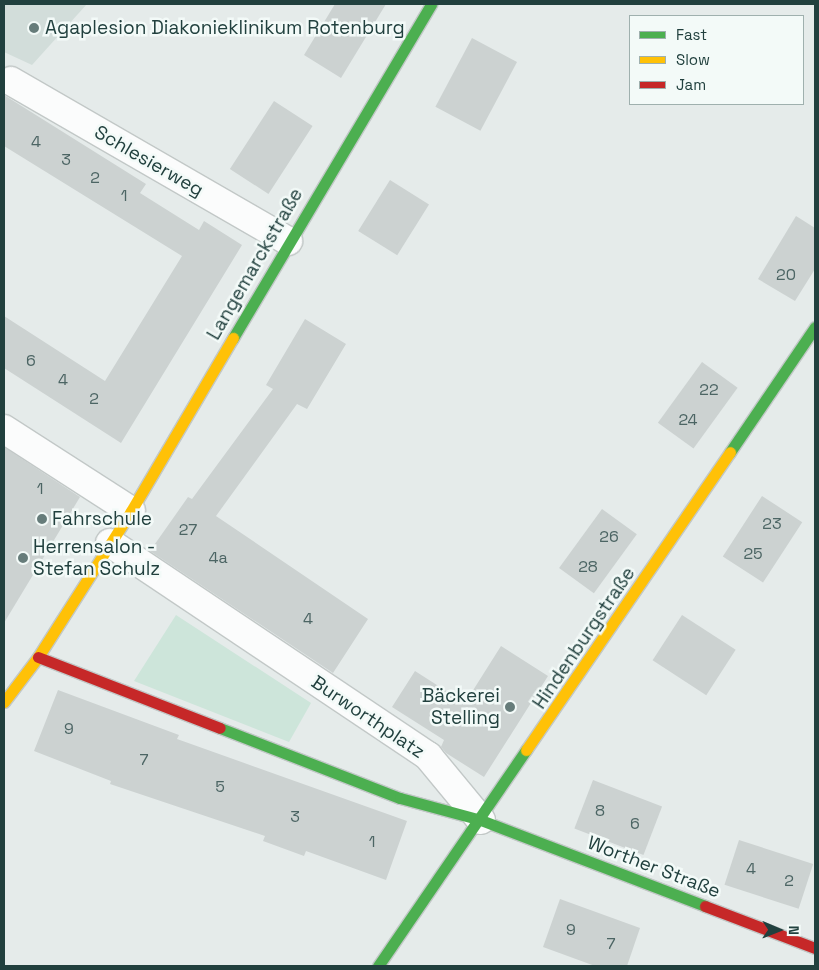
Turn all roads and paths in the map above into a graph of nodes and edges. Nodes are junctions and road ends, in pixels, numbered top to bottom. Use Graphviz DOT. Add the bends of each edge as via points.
graph roads {
  1 [pos="431,4"];
  2 [pos="11,81"];
  3 [pos="288,241"];
  4 [pos="815,327"];
  5 [pos="4,429"];
  6 [pos="131,511"];
  7 [pos="110,543"];
  8 [pos="38,657"];
  9 [pos="4,702"];
  10 [pos="481,820"];
  11 [pos="815,948"];
  12 [pos="378,966"];
  1 -- 3 [label="street, Langemarckstraße"];
  2 -- 3 [label="street, Schlesierweg"];
  3 -- 6 [label="street, Langemarckstraße"];
  4 -- 10 [label="street, Hindenburgstraße"];
  5 -- 6 [label="street"];
  6 -- 7 [label="street, Langemarckstraße"];
  7 -- 8 [label="street"];
  7 -- 10 [label="street, Burworthplatz" via="428,756"];
  8 -- 9 [label="street"];
  8 -- 10 [label="street" via="400,798"];
  10 -- 11 [label="street, Worther Straße"];
  10 -- 12 [label="street, Hindenburgstraße"];
}
